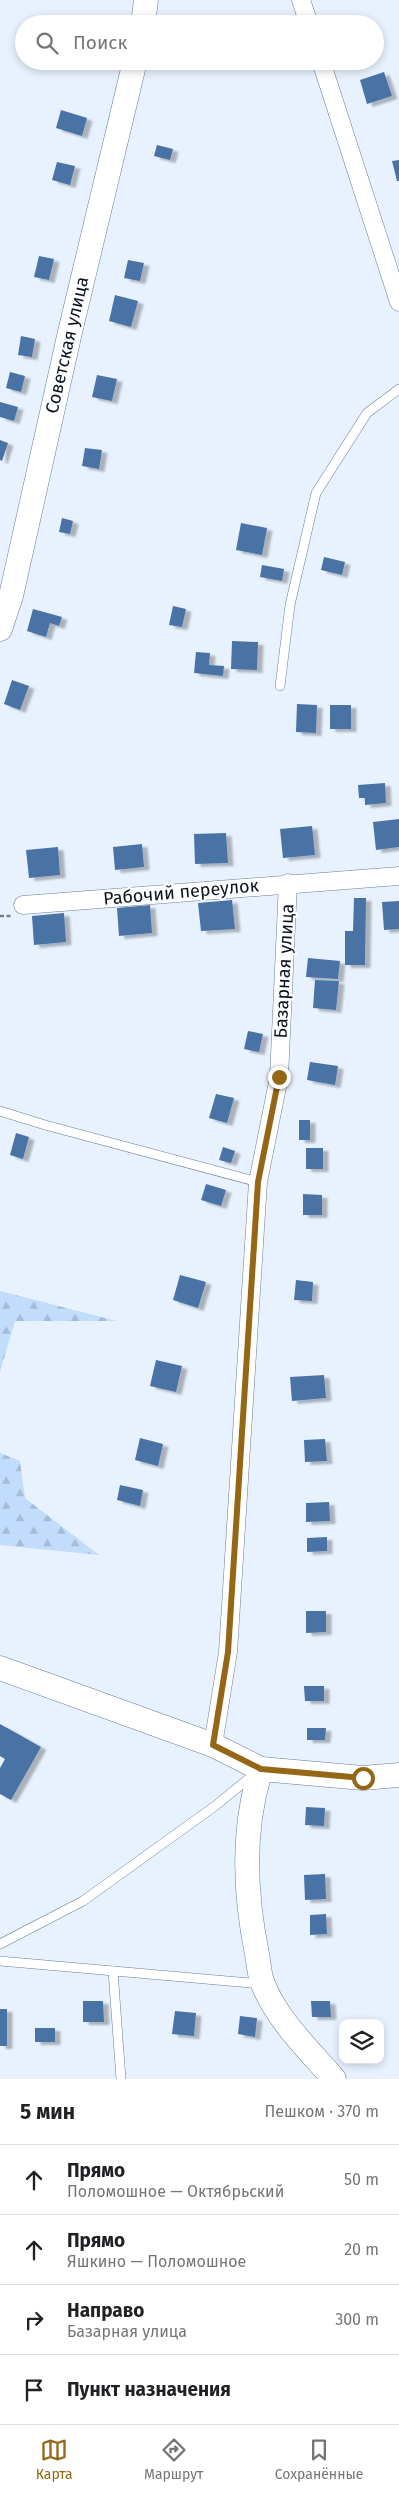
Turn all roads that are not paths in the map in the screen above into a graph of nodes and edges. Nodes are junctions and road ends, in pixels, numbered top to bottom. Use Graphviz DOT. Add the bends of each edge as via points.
graph roads {
  1 [pos="146,0"];
  2 [pos="301,0"];
  3 [pos="144,15"];
  4 [pos="305,15"];
  5 [pos="133,70"];
  6 [pos="324,70"];
  7 [pos="399,302"];
  8 [pos="399,389"];
  9 [pos="0,629"];
  10 [pos="280,686"];
  11 [pos="399,876"];
  12 [pos="288,883"];
  13 [pos="23,905"];
  14 [pos="0,1110"];
  15 [pos="258,1182"];
  16 [pos="0,1668"];
  17 [pos="213,1745"];
  18 [pos="261,1769"];
  19 [pos="399,1775"];
  20 [pos="0,1944"];
  21 [pos="0,1962"];
  22 [pos="113,1971"];
  23 [pos="263,1984"];
  24 [pos="121,2079"];
  25 [pos="334,2079"];
  1 -- 3 [label="street"];
  2 -- 4 [label="street"];
  5 -- 9 [label="street, Советская улица" via="11,596"];
  6 -- 7 [label="street"];
  8 -- 10 [label="lane" via="367,413 316,493 290,605"];
  11 -- 12 [label="street, Рабочий переулок"];
  12 -- 13 [label="street, Рабочий переулок"];
  12 -- 15 [label="street, Базарная улица" via="279,1077"];
  14 -- 15 [label="lane"];
  15 -- 17 [label="street, Базарная улица" via="228,1652"];
  16 -- 17 [label="street"];
  17 -- 18 [label="street"];
  18 -- 19 [label="street" via="363,1778"];
  18 -- 20 [label="lane" via="83,1901"];
  18 -- 23 [label="street" via="250,1824 247,1884"];
  21 -- 22 [label="lane"];
  22 -- 23 [label="lane"];
  22 -- 24 [label="lane"];
  23 -- 25 [label="street" via="276,2009"];
}
